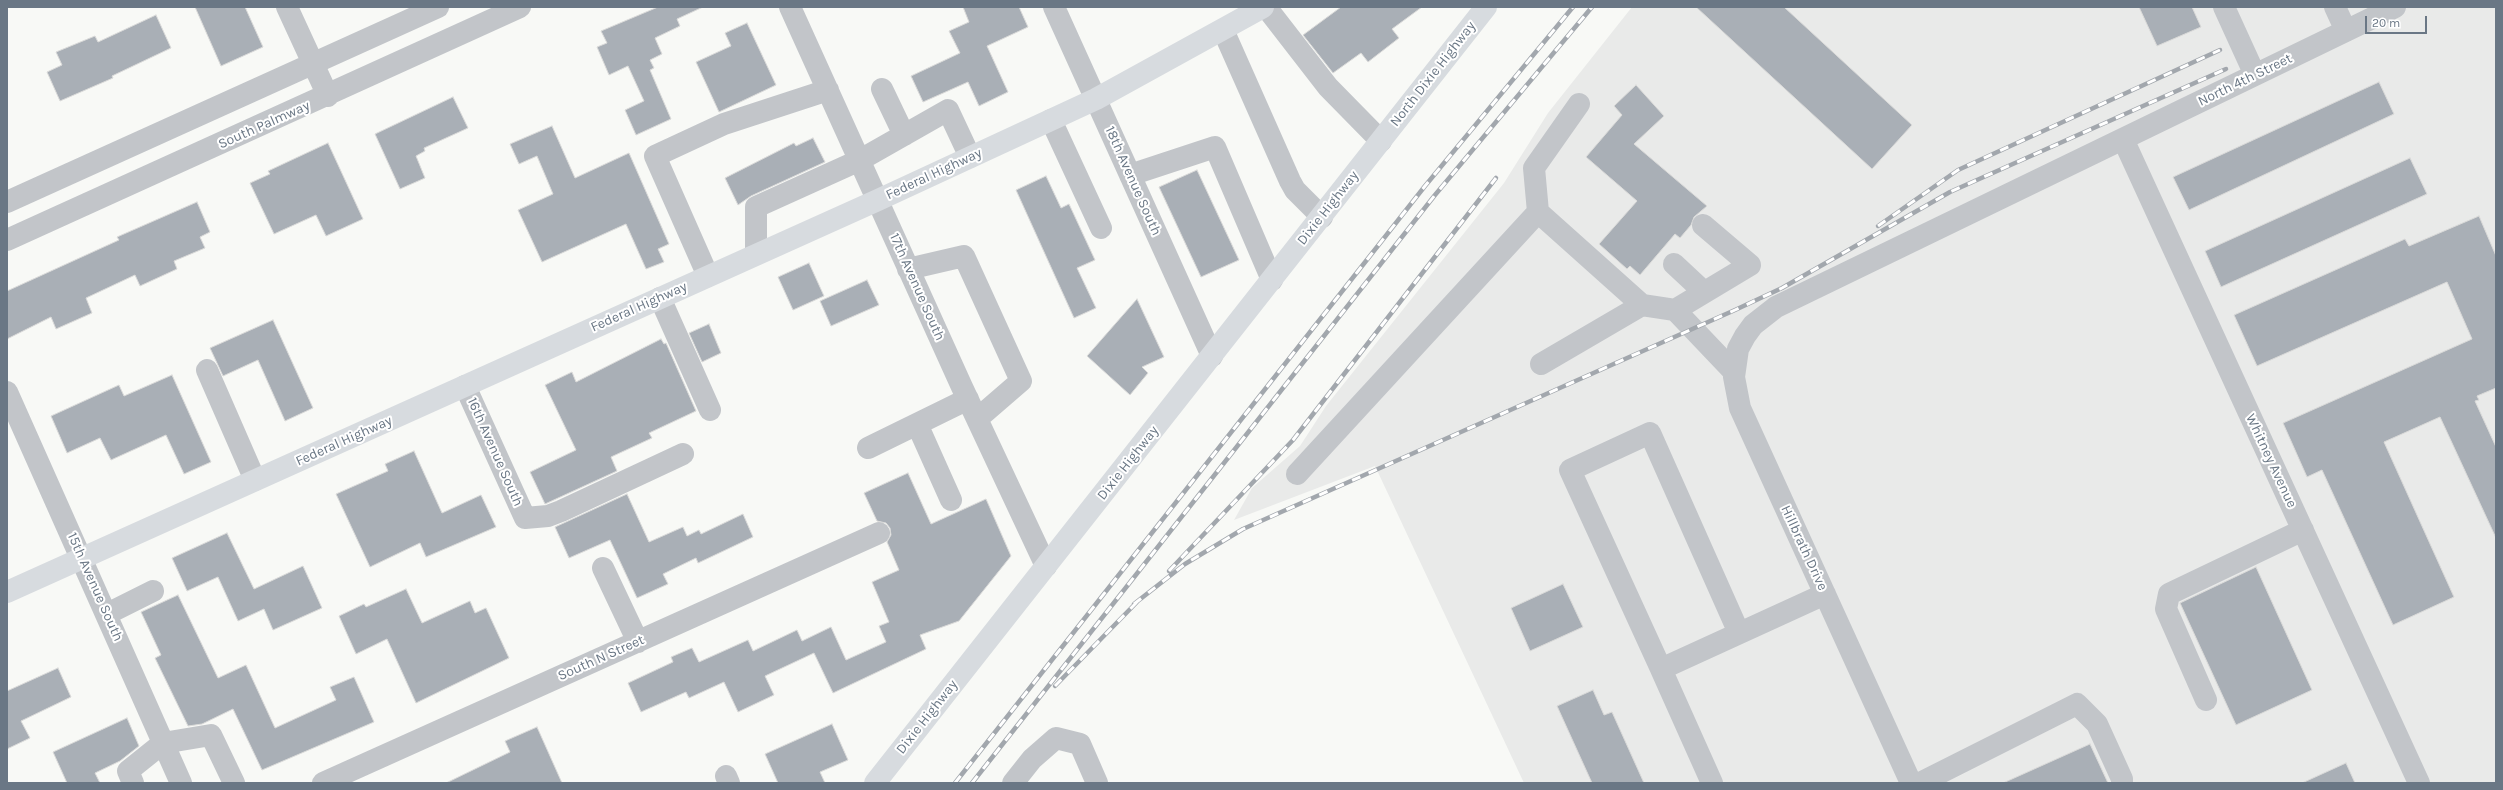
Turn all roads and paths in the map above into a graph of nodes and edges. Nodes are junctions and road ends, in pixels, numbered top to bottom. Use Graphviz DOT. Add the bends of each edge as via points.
graph roads {
  1 [pos="287,7"];
  2 [pos="438,7"];
  3 [pos="520,7"];
  4 [pos="790,7"];
  5 [pos="1054,7"];
  6 [pos="1265,7"];
  7 [pos="1486,7"];
  8 [pos="2335,7"];
  9 [pos="2395,7"];
  10 [pos="2227,8"];
  11 [pos="1223,30"];
  12 [pos="2346,31"];
  13 [pos="312,62"];
  14 [pos="2255,75"];
  15 [pos="882,89"];
  16 [pos="828,90"];
  17 [pos="328,96"];
  18 [pos="1096,99"];
  19 [pos="1579,104"];
  20 [pos="1050,120"];
  21 [pos="904,135"];
  22 [pos="2123,139"];
  23 [pos="1380,142"];
  24 [pos="970,157"];
  25 [pos="860,160"];
  26 [pos="1130,175"];
  27 [pos="878,200"];
  28 [pos="7,202"];
  29 [pos="1538,212"];
  30 [pos="1322,216"];
  31 [pos="1702,225"];
  32 [pos="1101,228"];
  33 [pos="7,240"];
  34 [pos="756,254"];
  35 [pos="1674,264"];
  36 [pos="908,268"];
  37 [pos="708,276"];
  38 [pos="1272,280"];
  39 [pos="1704,292"];
  40 [pos="660,298"];
  41 [pos="1642,305"];
  42 [pos="1675,310"];
  43 [pos="1764,315"];
  44 [pos="1212,356"];
  45 [pos="1541,364"];
  46 [pos="207,370"];
  47 [pos="1734,372"];
  48 [pos="465,386"];
  49 [pos="7,392"];
  50 [pos="968,400"];
  51 [pos="710,410"];
  52 [pos="977,419"];
  53 [pos="917,424"];
  54 [pos="868,448"];
  55 [pos="683,454"];
  56 [pos="1297,474"];
  57 [pos="255,480"];
  58 [pos="952,500"];
  59 [pos="2303,530"];
  60 [pos="879,533"];
  61 [pos="82,559"];
  62 [pos="1046,566"];
  63 [pos="603,568"];
  64 [pos="153,591"];
  65 [pos="7,592"];
  66 [pos="1825,594"];
  67 [pos="107,614"];
  68 [pos="1739,633"];
  69 [pos="638,642"];
  70 [pos="1661,669"];
  71 [pos="2206,700"];
  72 [pos="163,743"];
  73 [pos="133,783"];
  74 [pos="181,783"];
  75 [pos="234,783"];
  76 [pos="323,783"];
  77 [pos="875,783"];
  78 [pos="1013,783"];
  79 [pos="1097,783"];
  80 [pos="1712,783"];
  81 [pos="1911,783"];
  82 [pos="1920,783"];
  83 [pos="2122,783"];
  84 [pos="2419,783"];
  1 -- 13 [label="street"];
  2 -- 13 [label="street"];
  3 -- 17 [label="street, South Palmway"];
  4 -- 16 [label="street, 17th Avenue South"];
  5 -- 18 [label="street, 18th Avenue South"];
  6 -- 11 [label="main road, Federal Highway"];
  6 -- 23 [label="street" via="1328,87"];
  7 -- 23 [label="main road, North Dixie Highway"];
  8 -- 12 [label="street"];
  9 -- 12 [label="street, North 4th Street"];
  10 -- 14 [label="street"];
  11 -- 18 [label="main road, Federal Highway"];
  11 -- 30 [label="street" via="1290,181"];
  12 -- 14 [label="street, North 4th Street"];
  13 -- 17 [label="street"];
  13 -- 28 [label="street"];
  14 -- 22 [label="street, North 4th Street"];
  15 -- 21 [label="street"];
  16 -- 25 [label="street, 17th Avenue South"];
  16 -- 37 [label="street" via="724,124 655,156"];
  17 -- 33 [label="street, South Palmway"];
  18 -- 20 [label="main road, Federal Highway"];
  18 -- 26 [label="street, 18th Avenue South"];
  19 -- 29 [label="street" via="1534,168"];
  20 -- 24 [label="main road, Federal Highway"];
  20 -- 32 [label="street"];
  21 -- 24 [label="street" via="948,110"];
  21 -- 25 [label="street"];
  22 -- 43 [label="street, North 4th Street"];
  22 -- 59 [label="street, Whitney Avenue"];
  23 -- 30 [label="main road, Dixie Highway"];
  24 -- 27 [label="main road, Federal Highway"];
  25 -- 27 [label="street, 17th Avenue South"];
  25 -- 34 [label="street" via="756,207"];
  26 -- 38 [label="street" via="1215,147"];
  26 -- 44 [label="street, 18th Avenue South"];
  27 -- 34 [label="main road, Federal Highway"];
  27 -- 36 [label="street, 17th Avenue South"];
  29 -- 41 [label="street"];
  29 -- 56 [label="street"];
  30 -- 38 [label="main road, Dixie Highway"];
  31 -- 39 [label="street" via="1750,264"];
  34 -- 37 [label="main road, Federal Highway"];
  35 -- 39 [label="street"];
  36 -- 50 [label="street, 17th Avenue South"];
  36 -- 52 [label="street" via="964,256 1021,381"];
  37 -- 40 [label="main road, Federal Highway"];
  38 -- 44 [label="main road, Dixie Highway"];
  39 -- 42 [label="street"];
  40 -- 48 [label="main road, Federal Highway"];
  40 -- 51 [label="street"];
  41 -- 42 [label="street"];
  41 -- 45 [label="street"];
  42 -- 47 [label="street"];
  43 -- 47 [label="street, Hillbrath Drive" via="1745,336 1738,349"];
  44 -- 62 [label="main road, Dixie Highway"];
  46 -- 57 [label="street"];
  47 -- 66 [label="street, Hillbrath Drive" via="1735,392 1740,408"];
  48 -- 55 [label="street, 16th Avenue South" via="525,518 548,516 561,511"];
  48 -- 57 [label="main road, Federal Highway"];
  49 -- 61 [label="street, 15th Avenue South"];
  50 -- 52 [label="street, 17th Avenue South"];
  50 -- 53 [label="street"];
  52 -- 62 [label="street, 17th Avenue South"];
  53 -- 54 [label="street"];
  53 -- 58 [label="street"];
  57 -- 61 [label="main road, Federal Highway"];
  59 -- 71 [label="street" via="2169,594 2166,609"];
  59 -- 84 [label="street, Whitney Avenue"];
  60 -- 69 [label="street, South N Street"];
  61 -- 65 [label="main road, Federal Highway"];
  61 -- 67 [label="street, 15th Avenue South"];
  62 -- 77 [label="main road, Dixie Highway"];
  63 -- 69 [label="street"];
  64 -- 67 [label="street"];
  66 -- 68 [label="street"];
  66 -- 81 [label="street, Hillbrath Drive"];
  67 -- 72 [label="street, 15th Avenue South"];
  68 -- 70 [label="street"];
  68 -- 70 [label="street" via="1650,433 1570,470"];
  69 -- 76 [label="street, South N Street"];
  70 -- 80 [label="street"];
  72 -- 73 [label="street" via="128,771"];
  72 -- 74 [label="street, 15th Avenue South"];
  72 -- 75 [label="street" via="211,735"];
  78 -- 79 [label="street" via="1032,759 1056,738 1080,744"];
  82 -- 83 [label="street" via="2077,704 2097,724"];
}
